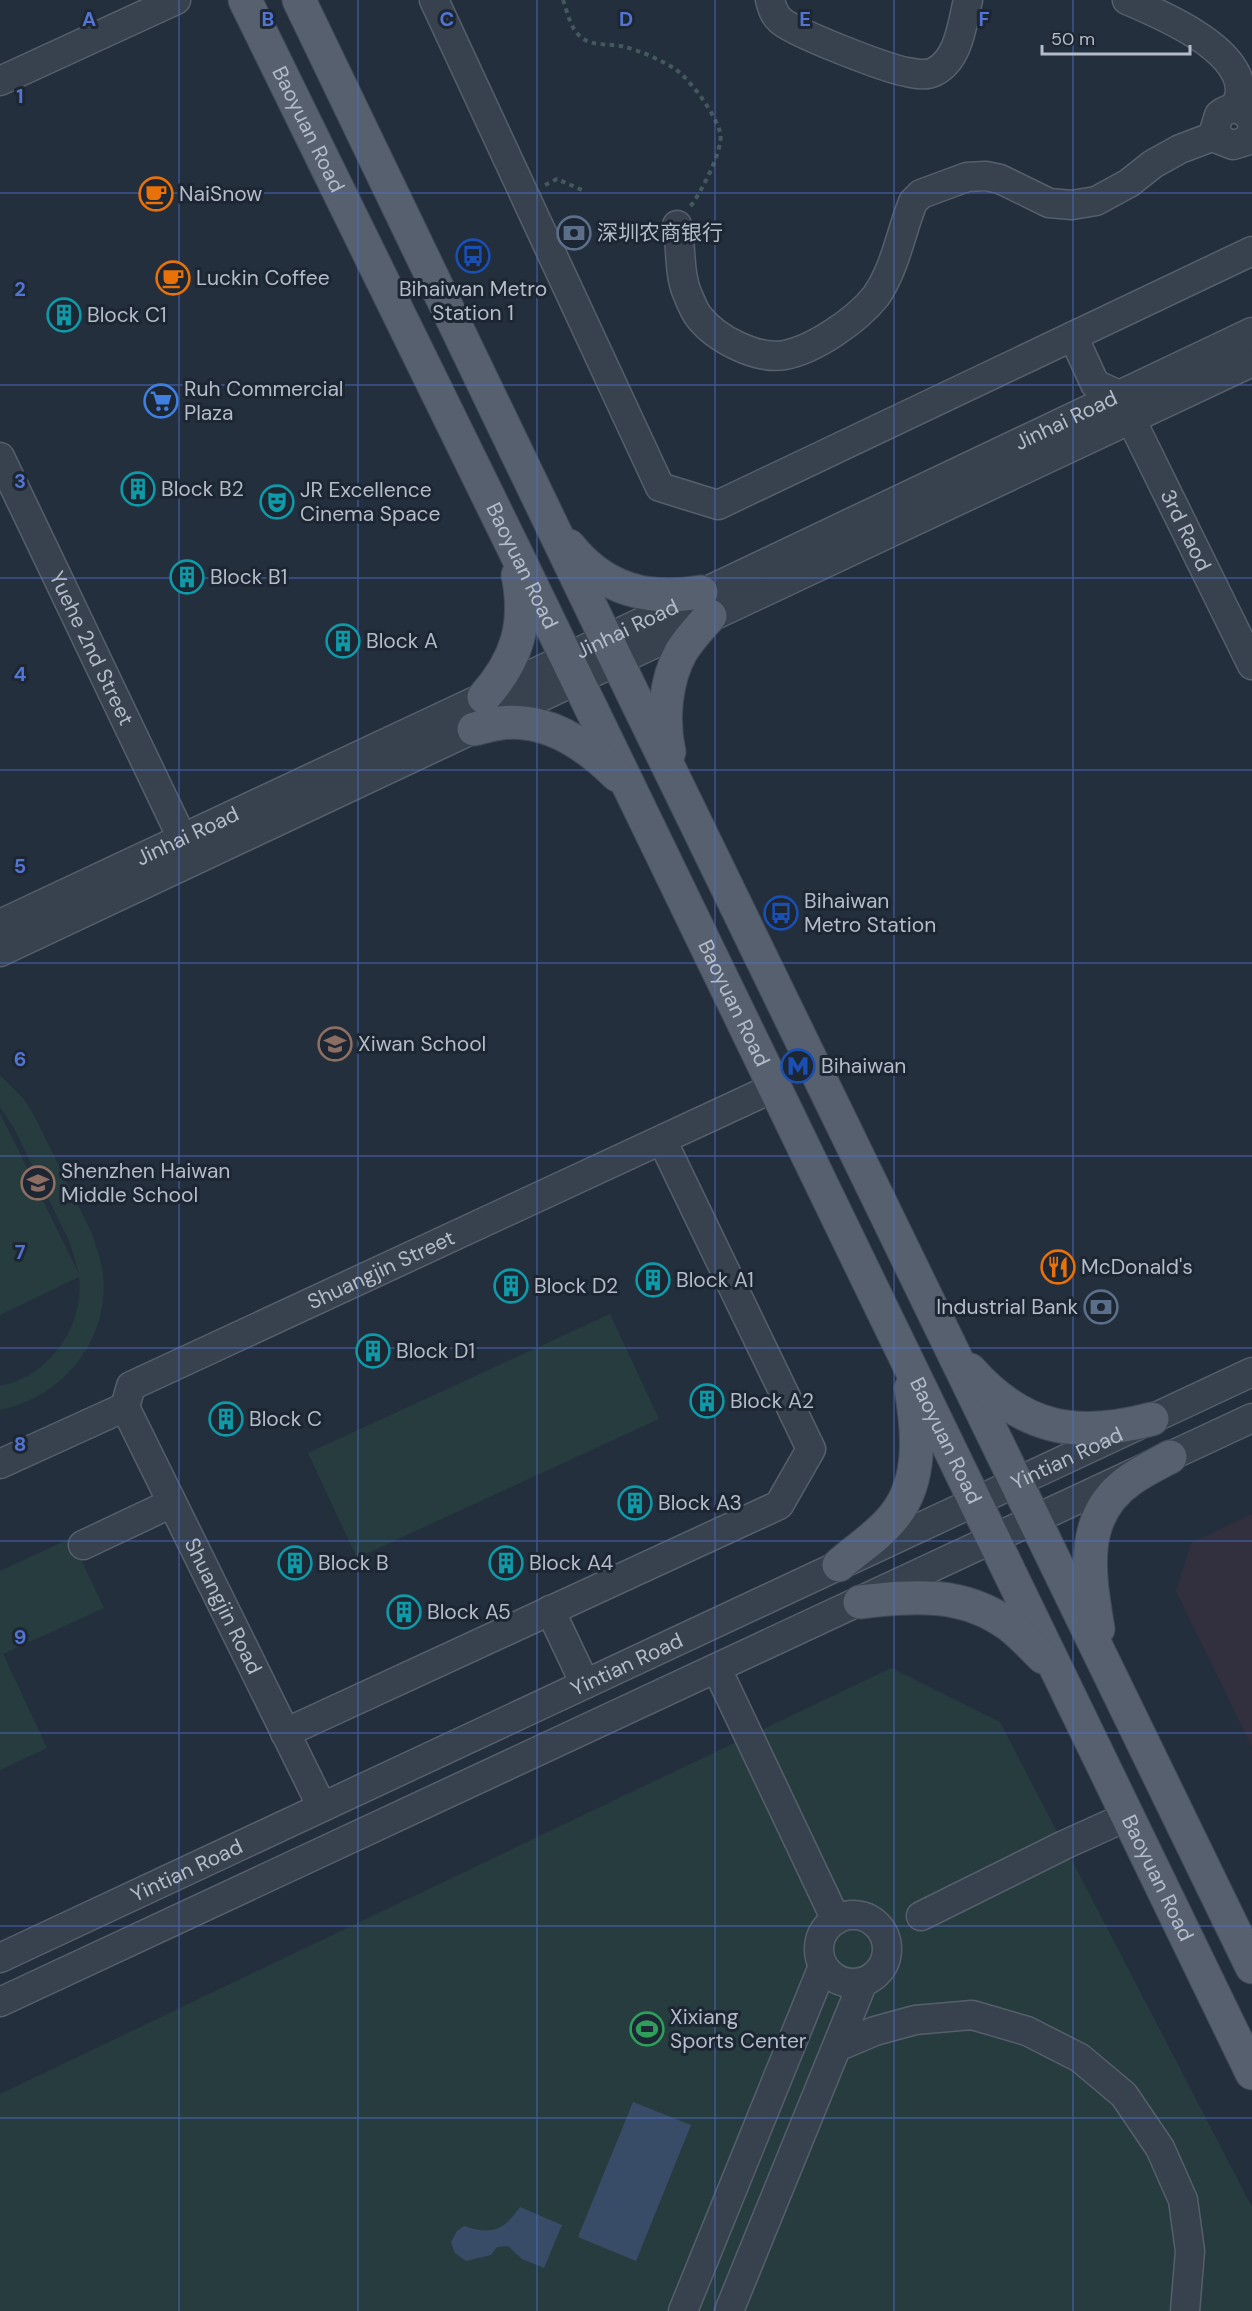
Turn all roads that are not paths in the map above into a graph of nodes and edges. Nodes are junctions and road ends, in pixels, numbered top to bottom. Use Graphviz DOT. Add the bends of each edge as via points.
graph roads {
  1 [pos="176,0"];
  2 [pos="244,0"];
  3 [pos="299,0"];
  4 [pos="434,0"];
  5 [pos="770,0"];
  6 [pos="968,0"];
  7 [pos="1127,0"];
  8 [pos="0,81"];
  9 [pos="1249,120"];
  10 [pos="678,225"];
  11 [pos="1252,251"];
  12 [pos="1252,332"];
  13 [pos="1073,336"];
  14 [pos="1252,362"];
  15 [pos="1125,407"];
  16 [pos="0,457"];
  17 [pos="545,508"];
  18 [pos="513,547"];
  19 [pos="706,604"];
  20 [pos="612,650"];
  21 [pos="1252,665"];
  22 [pos="571,669"];
  23 [pos="484,697"];
  24 [pos="474,729"];
  25 [pos="675,777"];
  26 [pos="629,787"];
  27 [pos="182,838"];
  28 [pos="0,924"];
  29 [pos="0,952"];
  30 [pos="775,1087"];
  31 [pos="662,1140"];
  32 [pos="951,1347"];
  33 [pos="905,1357"];
  34 [pos="1252,1372"];
  35 [pos="124,1407"];
  36 [pos="1252,1418"];
  37 [pos="1152,1419"];
  38 [pos="1170,1456"];
  39 [pos="0,1464"];
  40 [pos="1016,1482"];
  41 [pos="975,1501"];
  42 [pos="172,1503"];
  43 [pos="1034,1520"];
  44 [pos="993,1539"];
  45 [pos="83,1545"];
  46 [pos="839,1565"];
  47 [pos="860,1602"];
  48 [pos="550,1610"];
  49 [pos="717,1668"];
  50 [pos="1058,1672"];
  51 [pos="1112,1682"];
  52 [pos="585,1684"];
  53 [pos="285,1732"];
  54 [pos="322,1807"];
  55 [pos="1128,1816"];
  56 [pos="921,1916"];
  57 [pos="836,1920"];
  58 [pos="0,1958"];
  59 [pos="823,1966"];
  60 [pos="1252,1967"];
  61 [pos="863,1982"];
  62 [pos="0,2002"];
  63 [pos="837,2047"];
  64 [pos="1252,2073"];
  65 [pos="758,2126"];
  66 [pos="798,2143"];
  67 [pos="720,2221"];
  68 [pos="759,2237"];
  69 [pos="683,2311"];
  70 [pos="729,2311"];
  71 [pos="1185,2311"];
  1 -- 8 [label="street"];
  2 -- 18 [label="main road, Baoyuan Road"];
  3 -- 17 [label="main road"];
  4 -- 13 [label="street" via="660,487 718,505"];
  5 -- 6 [label="street" via="780,21 800,33 904,72 923,75 935,72 948,60"];
  7 -- 9 [label="street" via="1178,22 1215,49 1233,69"];
  9 -- 10 [label="street" via="1225,110 1216,121 1217,135 1180,149 1096,201 1049,203 986,176 967,177 921,194 913,202 891,267 876,295 852,321 785,355 746,349 724,339 700,317 686,290"];
  11 -- 13 [label="street"];
  12 -- 15 [label="street, Jinhai Road"];
  13 -- 15 [label="street" via="1095,384"];
  14 -- 15 [label="street, Jinhai Road"];
  15 -- 19 [label="street, Jinhai Road"];
  15 -- 21 [label="street, 3rd Raod"];
  16 -- 27 [label="street, Yuehe 2nd Street"];
  17 -- 19 [label="main road" via="571,548 593,570 617,585"];
  17 -- 20 [label="main road"];
  18 -- 22 [label="main road, Baoyuan Road"];
  18 -- 23 [label="main road" via="521,591 520,629 507,669"];
  19 -- 20 [label="street, Jinhai Road"];
  19 -- 25 [label="main road" via="681,653 668,697 666,739"];
  20 -- 22 [label="street, Jinhai Road"];
  20 -- 25 [label="main road"];
  22 -- 23 [label="street, Jinhai Road"];
  22 -- 24 [label="street, Jinhai Road"];
  22 -- 26 [label="main road, Baoyuan Road"];
  23 -- 27 [label="street, Jinhai Road"];
  24 -- 26 [label="main road" via="502,723 552,729 590,751"];
  24 -- 29 [label="street, Jinhai Road"];
  25 -- 32 [label="main road"];
  26 -- 30 [label="main road, Baoyuan Road"];
  27 -- 28 [label="street, Jinhai Road"];
  30 -- 31 [label="street, Shuangjin Street"];
  30 -- 33 [label="main road, Baoyuan Road"];
  31 -- 35 [label="street, Shuangjin Street" via="131,1386"];
  31 -- 48 [label="street" via="811,1449 779,1505"];
  32 -- 37 [label="main road" via="987,1389 1013,1408 1039,1420 1089,1429 1118,1428"];
  32 -- 40 [label="main road"];
  33 -- 41 [label="main road, Baoyuan Road"];
  33 -- 46 [label="main road" via="917,1442 908,1492 896,1515"];
  34 -- 37 [label="street, Yintian Road"];
  35 -- 39 [label="street"];
  35 -- 42 [label="street, Shuangjin Road"];
  36 -- 38 [label="street, Yintian Road"];
  37 -- 40 [label="street, Yintian Road"];
  38 -- 43 [label="street, Yintian Road"];
  38 -- 51 [label="main road" via="1128,1480 1107,1502 1094,1526 1090,1577 1100,1640"];
  40 -- 41 [label="street, Yintian Road"];
  40 -- 43 [label="main road"];
  41 -- 44 [label="main road, Baoyuan Road"];
  41 -- 46 [label="street, Yintian Road"];
  42 -- 45 [label="street"];
  42 -- 53 [label="street, Shuangjin Road"];
  43 -- 44 [label="street, Yintian Road"];
  43 -- 51 [label="main road"];
  44 -- 47 [label="street, Yintian Road"];
  44 -- 50 [label="main road, Baoyuan Road"];
  46 -- 52 [label="street, Yintian Road"];
  47 -- 49 [label="street, Yintian Road"];
  47 -- 50 [label="main road" via="921,1596 964,1602 1009,1625"];
  48 -- 52 [label="street"];
  48 -- 53 [label="street"];
  49 -- 57 [label="street"];
  49 -- 62 [label="street, Yintian Road"];
  50 -- 55 [label="main road, Baoyuan Road"];
  51 -- 60 [label="main road"];
  52 -- 54 [label="street, Yintian Road"];
  53 -- 54 [label="street, Shuangjin Road"];
  54 -- 58 [label="street, Yintian Road"];
  55 -- 56 [label="street"];
  55 -- 64 [label="main road, Baoyuan Road"];
  57 -- 59 [label="street" via="821,1935 819,1956"];
  57 -- 61 [label="street" via="857,1915 876,1924 883,1934 887,1945 882,1968"];
  59 -- 61 [label="street" via="840,1981"];
  59 -- 65 [label="street"];
  61 -- 63 [label="street"];
  63 -- 66 [label="street"];
  63 -- 71 [label="street" via="915,2020 972,2015 1027,2031 1080,2058 1124,2095 1161,2148 1183,2200 1190,2251"];
  65 -- 66 [label="street"];
  65 -- 67 [label="street"];
  66 -- 68 [label="street"];
  67 -- 68 [label="street"];
  67 -- 69 [label="street"];
  68 -- 70 [label="street"];
}
